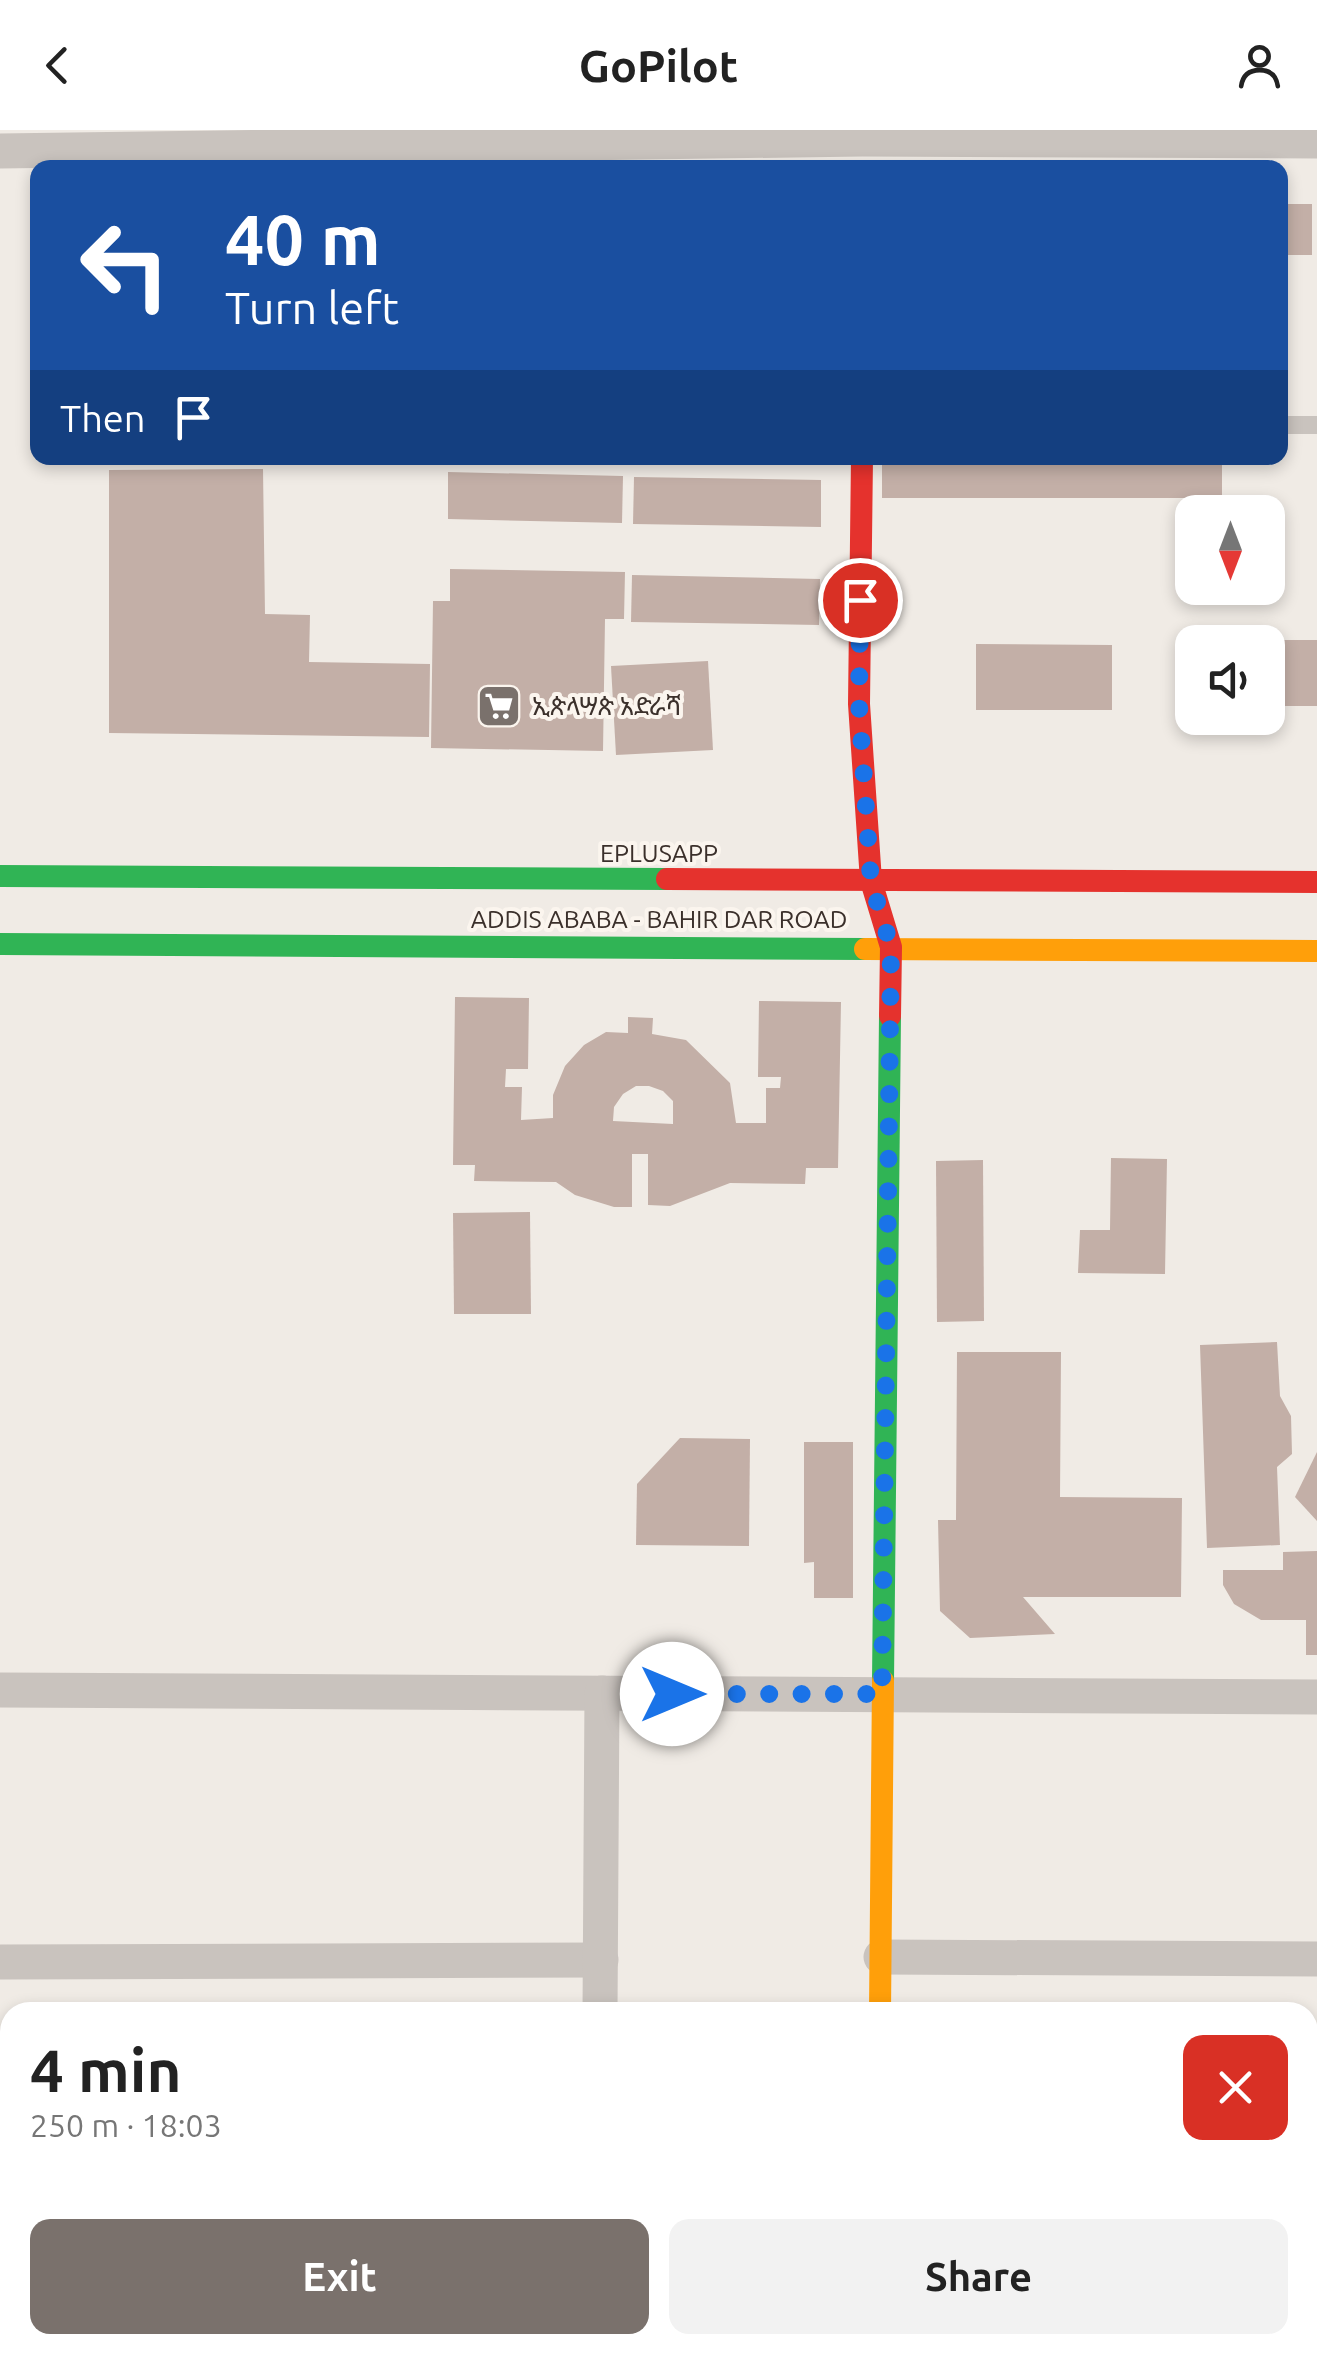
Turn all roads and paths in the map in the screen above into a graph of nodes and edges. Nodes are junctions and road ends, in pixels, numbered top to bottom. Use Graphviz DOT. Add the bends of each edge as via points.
graph roads {
  1 [pos="1317,141"];
  2 [pos="10,144"];
  3 [pos="862,146"];
  4 [pos="1288,425"];
  5 [pos="1317,425"];
  6 [pos="862,465"];
  7 [pos="0,876"];
  8 [pos="871,882"];
  9 [pos="1317,882"];
  10 [pos="0,944"];
  11 [pos="891,947"];
  12 [pos="1317,951"];
  13 [pos="0,1690"];
  14 [pos="602,1693"];
  15 [pos="882,1694"];
  16 [pos="1317,1696"];
  17 [pos="881,1957"];
  18 [pos="1317,1959"];
  19 [pos="600,1960"];
  20 [pos="0,1962"];
  21 [pos="600,2002"];
  22 [pos="880,2002"];
  1 -- 3 [label="street"];
  2 -- 3 [label="street"];
  4 -- 5 [label="lane"];
  6 -- 8 [label="main road" via="859,704"];
  7 -- 8 [label="main road, EPLUSAPP"];
  8 -- 9 [label="main road, EPLUSAPP"];
  8 -- 11 [label="main road"];
  10 -- 11 [label="main road, ADDIS ABABA - BAHIR DAR ROAD"];
  11 -- 12 [label="main road, ADDIS ABABA - BAHIR DAR ROAD"];
  11 -- 15 [label="main road"];
  13 -- 14 [label="street"];
  14 -- 15 [label="street"];
  14 -- 19 [label="street"];
  15 -- 16 [label="street"];
  15 -- 17 [label="main road"];
  17 -- 18 [label="street"];
  17 -- 22 [label="main road"];
  19 -- 20 [label="street"];
  19 -- 21 [label="street"];
}
